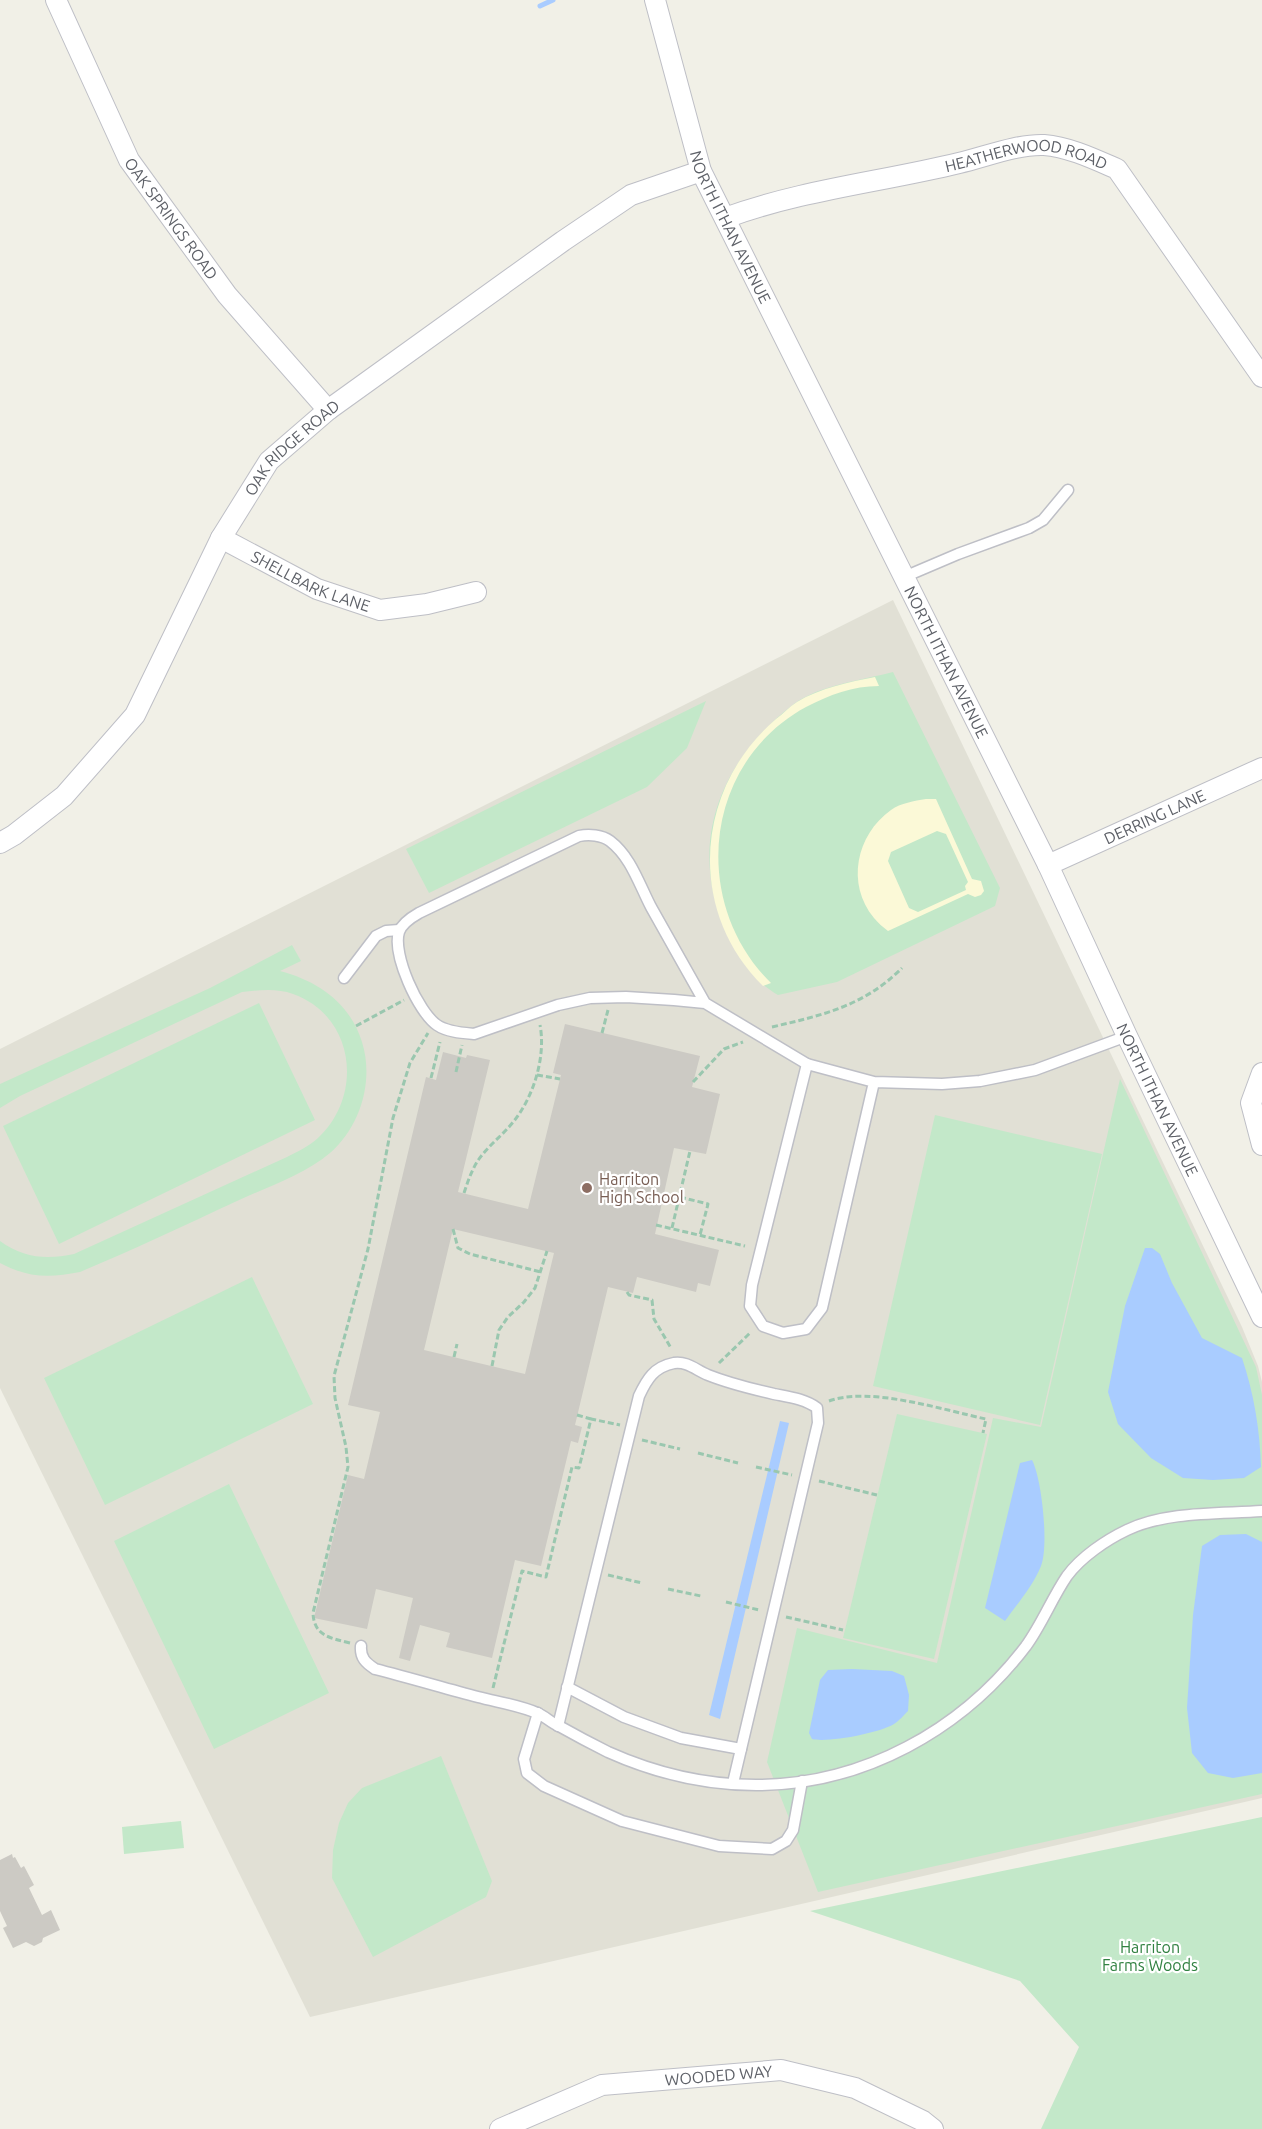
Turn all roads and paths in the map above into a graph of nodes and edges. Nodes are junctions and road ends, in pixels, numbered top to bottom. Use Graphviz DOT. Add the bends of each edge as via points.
graph roads {
  1 [pos="56,0"];
  2 [pos="655,0"];
  3 [pos="701,171"];
  4 [pos="725,218"];
  5 [pos="1262,377"];
  6 [pos="328,410"];
  7 [pos="1068,490"];
  8 [pos="221,538"];
  9 [pos="904,577"];
  10 [pos="476,592"];
  11 [pos="1262,768"];
  12 [pos="0,843"];
  13 [pos="1048,865"];
  14 [pos="399,930"];
  15 [pos="902,968"];
  16 [pos="344,978"];
  17 [pos="406,1000"];
  18 [pos="705,1004"];
  19 [pos="608,1008"];
  20 [pos="539,1023"];
  21 [pos="356,1026"];
  22 [pos="771,1028"];
  23 [pos="429,1032"];
  24 [pos="602,1033"];
  25 [pos="1127,1036"];
  26 [pos="440,1039"];
  27 [pos="743,1042"];
  28 [pos="463,1044"];
  29 [pos="807,1064"];
  30 [pos="456,1072"];
  31 [pos="1262,1073"];
  32 [pos="537,1075"];
  33 [pos="431,1078"];
  34 [pos="560,1079"];
  35 [pos="693,1082"];
  36 [pos="874,1083"];
  37 [pos="1262,1145"];
  38 [pos="690,1151"];
  39 [pos="464,1193"];
  40 [pos="680,1197"];
  41 [pos="656,1226"];
  42 [pos="672,1228"];
  43 [pos="453,1229"];
  44 [pos="700,1235"];
  45 [pos="745,1246"];
  46 [pos="547,1251"];
  47 [pos="540,1272"];
  48 [pos="627,1292"];
  49 [pos="1262,1317"];
  50 [pos="750,1333"];
  51 [pos="457,1344"];
  52 [pos="671,1348"];
  53 [pos="454,1357"];
  54 [pos="719,1363"];
  55 [pos="492,1366"];
  56 [pos="827,1402"];
  57 [pos="577,1415"];
  58 [pos="591,1419"];
  59 [pos="620,1425"];
  60 [pos="983,1433"];
  61 [pos="640,1440"];
  62 [pos="680,1449"];
  63 [pos="698,1453"];
  64 [pos="738,1463"];
  65 [pos="756,1467"];
  66 [pos="794,1476"];
  67 [pos="814,1480"];
  68 [pos="877,1495"];
  69 [pos="1262,1510"];
  70 [pos="608,1575"];
  71 [pos="642,1583"];
  72 [pos="668,1589"];
  73 [pos="701,1596"];
  74 [pos="726,1602"];
  75 [pos="759,1610"];
  76 [pos="784,1616"];
  77 [pos="843,1630"];
  78 [pos="361,1646"];
  79 [pos="567,1687"];
  80 [pos="493,1688"];
  81 [pos="538,1713"];
  82 [pos="558,1726"];
  83 [pos="741,1749"];
  84 [pos="802,1781"];
  85 [pos="733,1783"];
  86 [pos="500,2129"];
  87 [pos="933,2129"];
  1 -- 6 [label="street, OAK SPRINGS ROAD" via="129,160 227,295"];
  2 -- 3 [label="street, NORTH ITHAN AVENUE"];
  3 -- 4 [label="street, NORTH ITHAN AVENUE"];
  3 -- 6 [label="street, OAK RIDGE ROAD" via="631,195"];
  4 -- 5 [label="street, HEATHERWOOD ROAD" via="838,186 1007,150 1043,145 1081,153 1117,169"];
  4 -- 9 [label="street, NORTH ITHAN AVENUE"];
  6 -- 8 [label="street, OAK RIDGE ROAD" via="269,461"];
  7 -- 9 [label="lane" via="1043,520 1029,528"];
  8 -- 10 [label="street, SHELLBARK LANE" via="317,589 380,610"];
  8 -- 12 [label="street, OAK RIDGE ROAD" via="135,715 64,796"];
  9 -- 13 [label="street, NORTH ITHAN AVENUE"];
  11 -- 13 [label="street, DERRING LANE"];
  13 -- 25 [label="street, NORTH ITHAN AVENUE"];
  14 -- 16 [label="lane" via="376,936"];
  14 -- 18 [label="lane" via="399,958 416,997 438,1026 462,1033 474,1034 590,998"];
  14 -- 18 [label="lane" via="419,913 589,834 608,839 627,858"];
  15 -- 22 [label="path" via="861,1000"];
  17 -- 21 [label="path"];
  18 -- 29 [label="lane"];
  19 -- 24 [label="path"];
  20 -- 32 [label="path" via="543,1040"];
  23 -- 78 [label="path" via="410,1063 393,1118 368,1249 334,1376 348,1467 313,1623 319,1632 331,1638"];
  25 -- 36 [label="lane" via="1035,1070 980,1081"];
  25 -- 49 [label="street, NORTH ITHAN AVENUE"];
  26 -- 33 [label="path"];
  27 -- 35 [label="path" via="724,1049"];
  28 -- 30 [label="path"];
  29 -- 36 [label="lane"];
  29 -- 36 [label="lane" via="750,1306 763,1326 783,1334 806,1329 822,1308"];
  31 -- 37 [label="street" via="1251,1103"];
  32 -- 34 [label="path"];
  32 -- 39 [label="path" via="514,1121 480,1159"];
  38 -- 40 [label="path"];
  40 -- 42 [label="path"];
  40 -- 44 [label="path" via="708,1204"];
  41 -- 42 [label="path"];
  42 -- 44 [label="path"];
  43 -- 47 [label="path" via="458,1248 470,1254"];
  44 -- 45 [label="path"];
  46 -- 47 [label="path"];
  47 -- 55 [label="path" via="535,1288 499,1330"];
  48 -- 52 [label="path" via="652,1300 654,1319"];
  50 -- 54 [label="path"];
  51 -- 53 [label="path"];
  56 -- 60 [label="path" via="842,1396 878,1396 986,1419"];
  57 -- 58 [label="path"];
  58 -- 59 [label="path"];
  58 -- 80 [label="path" via="579,1468 572,1467 546,1577 522,1571"];
  61 -- 62 [label="path"];
  63 -- 64 [label="path"];
  65 -- 66 [label="path"];
  67 -- 68 [label="path"];
  69 -- 84 [label="lane" via="1160,1518 1128,1529 1098,1547 1069,1574 1027,1644 967,1709 927,1737 884,1759 840,1774"];
  70 -- 71 [label="path"];
  72 -- 73 [label="path"];
  74 -- 75 [label="path"];
  76 -- 77 [label="path"];
  78 -- 81 [label="lane" via="364,1661 375,1669"];
  79 -- 82 [label="lane"];
  79 -- 83 [label="lane" via="624,1717 681,1738"];
  79 -- 83 [label="lane" via="646,1380 658,1368 676,1363 809,1402 818,1408 818,1423"];
  81 -- 82 [label="lane"];
  81 -- 84 [label="lane" via="524,1759 527,1773 544,1786 643,1827 719,1846 772,1850 786,1841 793,1830"];
  82 -- 85 [label="lane" via="643,1766"];
  83 -- 85 [label="lane"];
  84 -- 85 [label="lane"];
  86 -- 87 [label="street, WOODED WAY" via="602,2085 781,2070 855,2088"];
}
